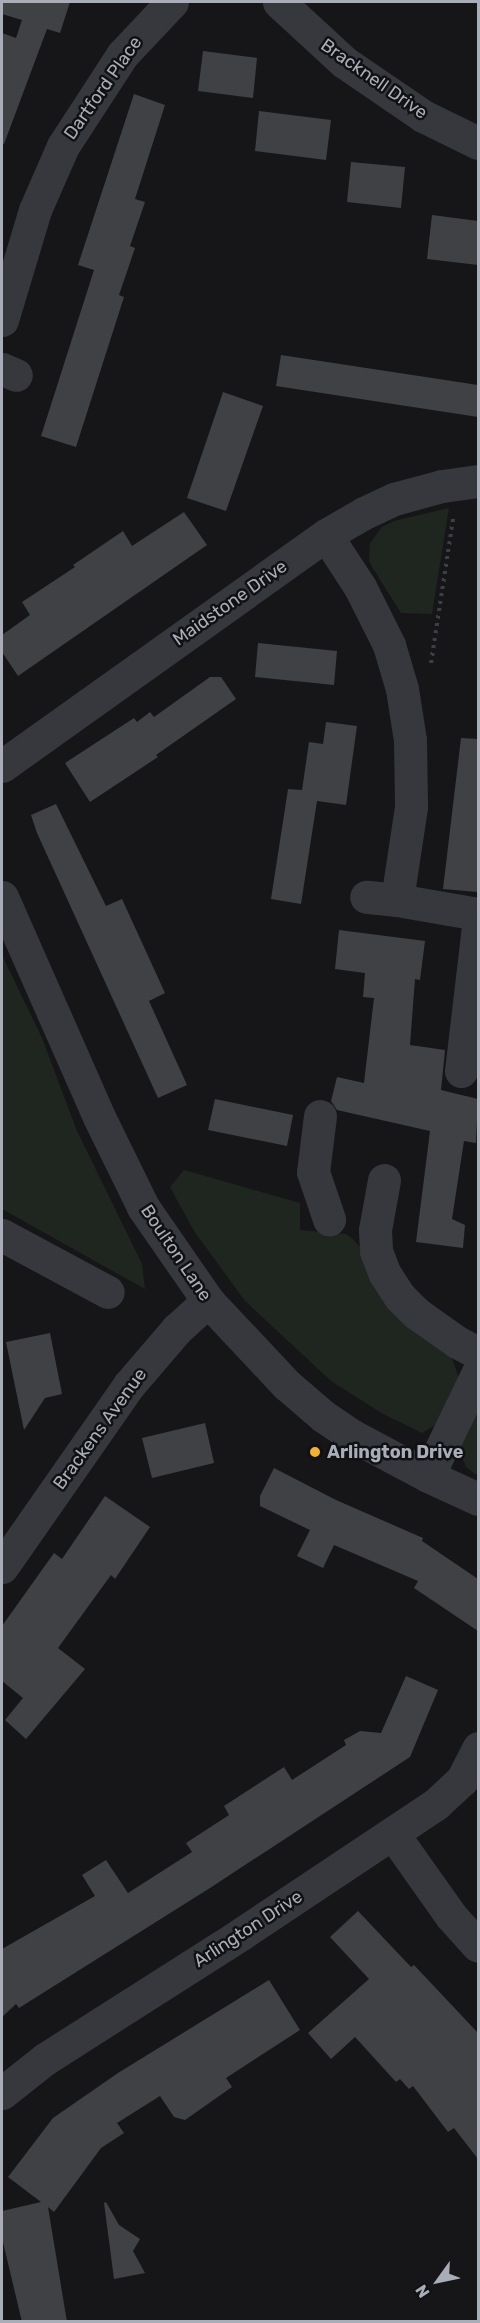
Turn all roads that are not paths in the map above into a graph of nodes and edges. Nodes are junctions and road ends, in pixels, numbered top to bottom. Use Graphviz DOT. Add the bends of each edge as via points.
graph roads {
  1 [pos="172,2"];
  2 [pos="279,2"];
  3 [pos="478,143"];
  4 [pos="2,320"];
  5 [pos="468,482"];
  6 [pos="326,535"];
  7 [pos="2,766"];
  8 [pos="2,897"];
  9 [pos="478,914"];
  10 [pos="478,927"];
  11 [pos="461,1071"];
  12 [pos="320,1116"];
  13 [pos="384,1180"];
  14 [pos="376,1224"];
  15 [pos="2,1235"];
  16 [pos="108,1292"];
  17 [pos="208,1301"];
  18 [pos="478,1353"];
  19 [pos="478,1372"];
  20 [pos="428,1476"];
  21 [pos="478,1499"];
  22 [pos="2,1566"];
  23 [pos="478,1748"];
  24 [pos="393,1834"];
  25 [pos="478,1946"];
  26 [pos="2,2093"];
  1 -- 4 [label="street, Dartford Place" via="122,55 63,146 35,210"];
  2 -- 3 [label="street, Bracknell Drive" via="344,62 423,116"];
  5 -- 6 [label="street, Maidstone Drive" via="380,505"];
  6 -- 7 [label="street, Maidstone Drive"];
  6 -- 9 [label="street" via="375,613 389,645 402,689 410,740 408,830 382,898"];
  8 -- 17 [label="street, Boulton Lane" via="143,1207"];
  10 -- 11 [label="street"];
  12 -- 14 [label="street" via="313,1172 320,1219"];
  13 -- 14 [label="street"];
  14 -- 18 [label="street" via="377,1257 400,1297 436,1327"];
  15 -- 16 [label="street"];
  17 -- 20 [label="street, Boulton Lane" via="323,1416"];
  17 -- 22 [label="street, Brackens Avenue" via="177,1329 129,1385"];
  19 -- 20 [label="street"];
  20 -- 21 [label="street, Boulton Lane"];
  23 -- 24 [label="street, Arlington Drive" via="452,1792"];
  24 -- 25 [label="street" via="451,1916"];
  24 -- 26 [label="street, Arlington Drive" via="45,2059"];
}
